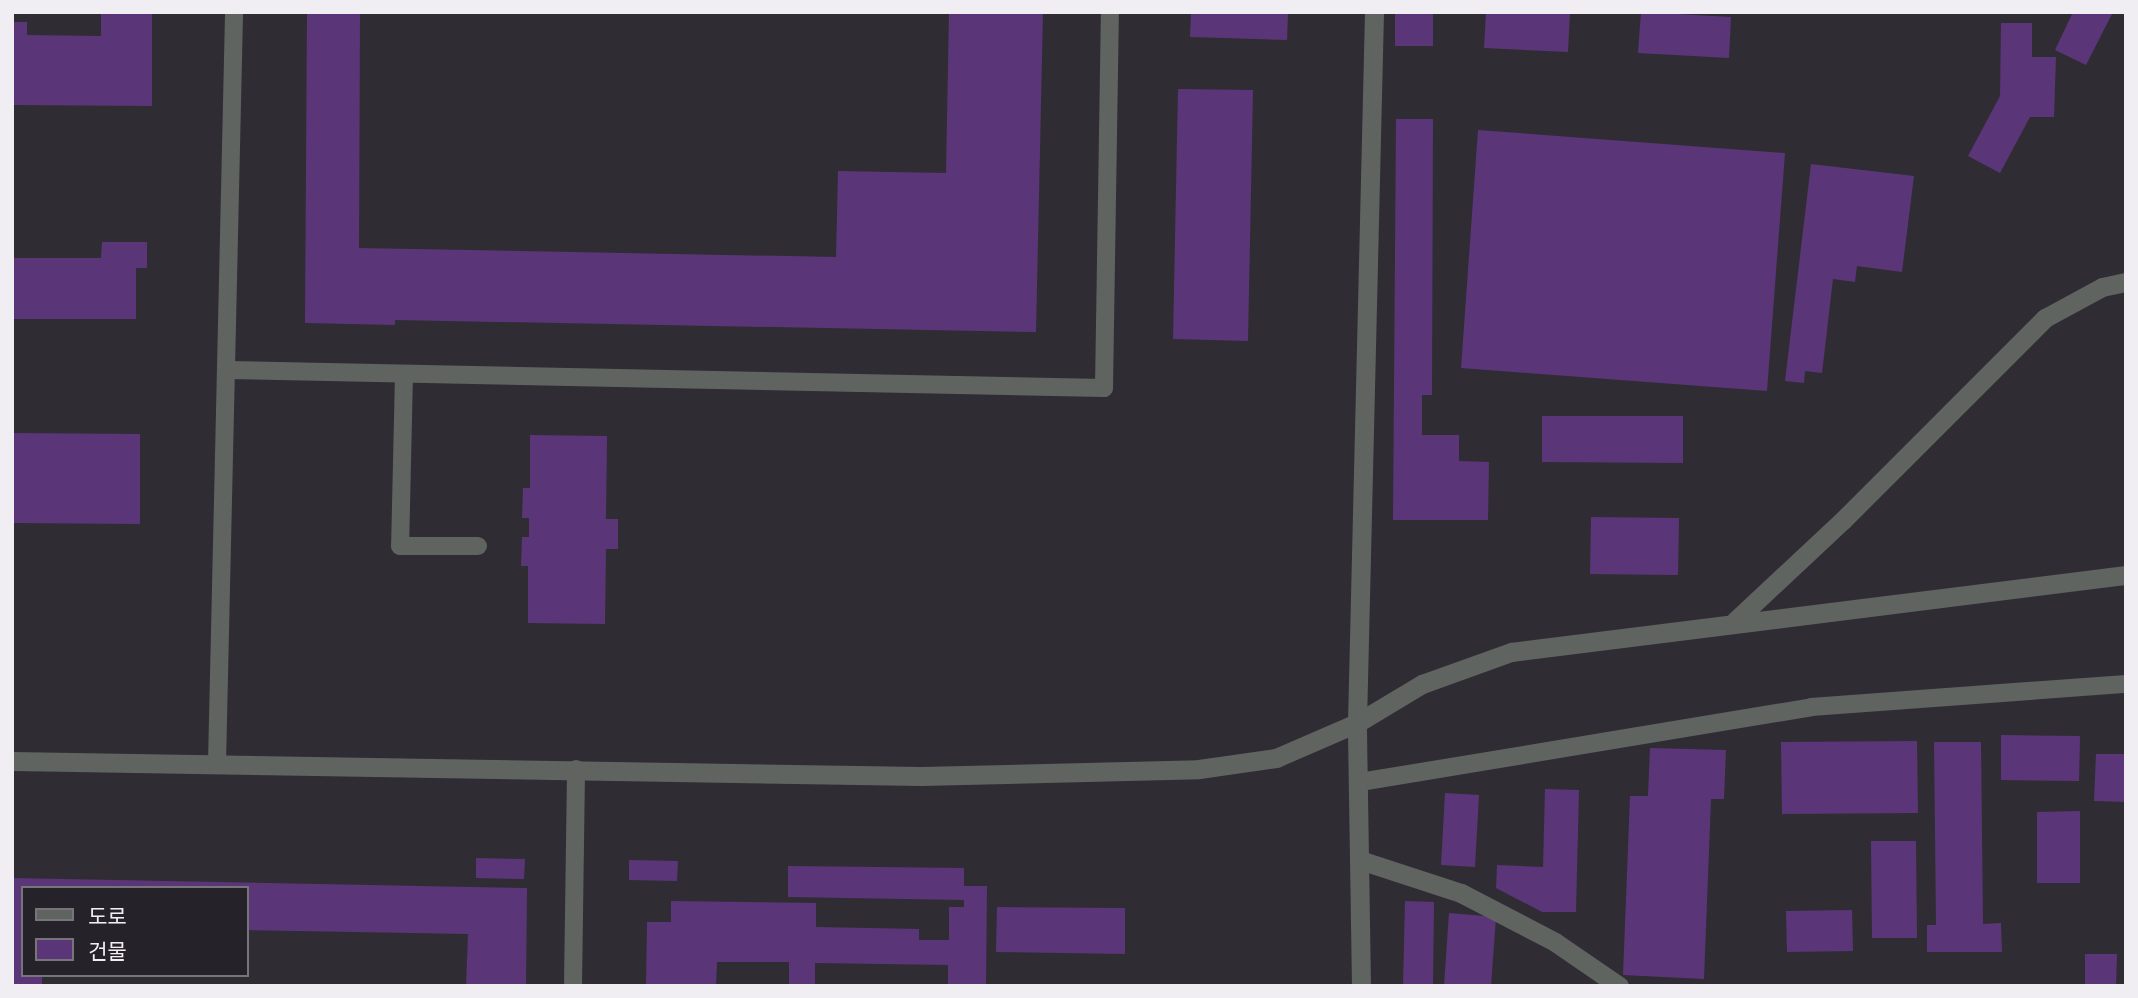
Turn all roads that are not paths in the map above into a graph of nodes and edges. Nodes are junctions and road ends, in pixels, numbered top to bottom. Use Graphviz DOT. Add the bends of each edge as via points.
graph roads {
  1 [pos="234,12"];
  2 [pos="1110,12"];
  3 [pos="1374,12"];
  4 [pos="2126,282"];
  5 [pos="227,370"];
  6 [pos="404,374"];
  7 [pos="478,546"];
  8 [pos="2126,575"];
  9 [pos="1735,621"];
  10 [pos="2126,684"];
  11 [pos="1357,723"];
  12 [pos="12,761"];
  13 [pos="217,764"];
  14 [pos="576,769"];
  15 [pos="1360,782"];
  16 [pos="1363,861"];
  17 [pos="573,986"];
  18 [pos="1361,986"];
  19 [pos="1619,986"];
  1 -- 5 [label="lane"];
  2 -- 6 [label="lane" via="1104,388"];
  3 -- 11 [label="street"];
  4 -- 9 [label="street" via="2102,287 2045,318"];
  5 -- 6 [label="lane"];
  5 -- 13 [label="lane"];
  6 -- 7 [label="lane" via="400,546"];
  8 -- 9 [label="street"];
  9 -- 11 [label="street" via="1511,652 1422,684"];
  10 -- 15 [label="lane" via="1811,707"];
  11 -- 14 [label="street" via="1276,758 1199,769 921,776"];
  11 -- 15 [label="street"];
  12 -- 13 [label="street"];
  13 -- 14 [label="street"];
  14 -- 17 [label="lane"];
  15 -- 16 [label="street"];
  16 -- 18 [label="street"];
  16 -- 19 [label="street" via="1461,893 1555,942"];
}
